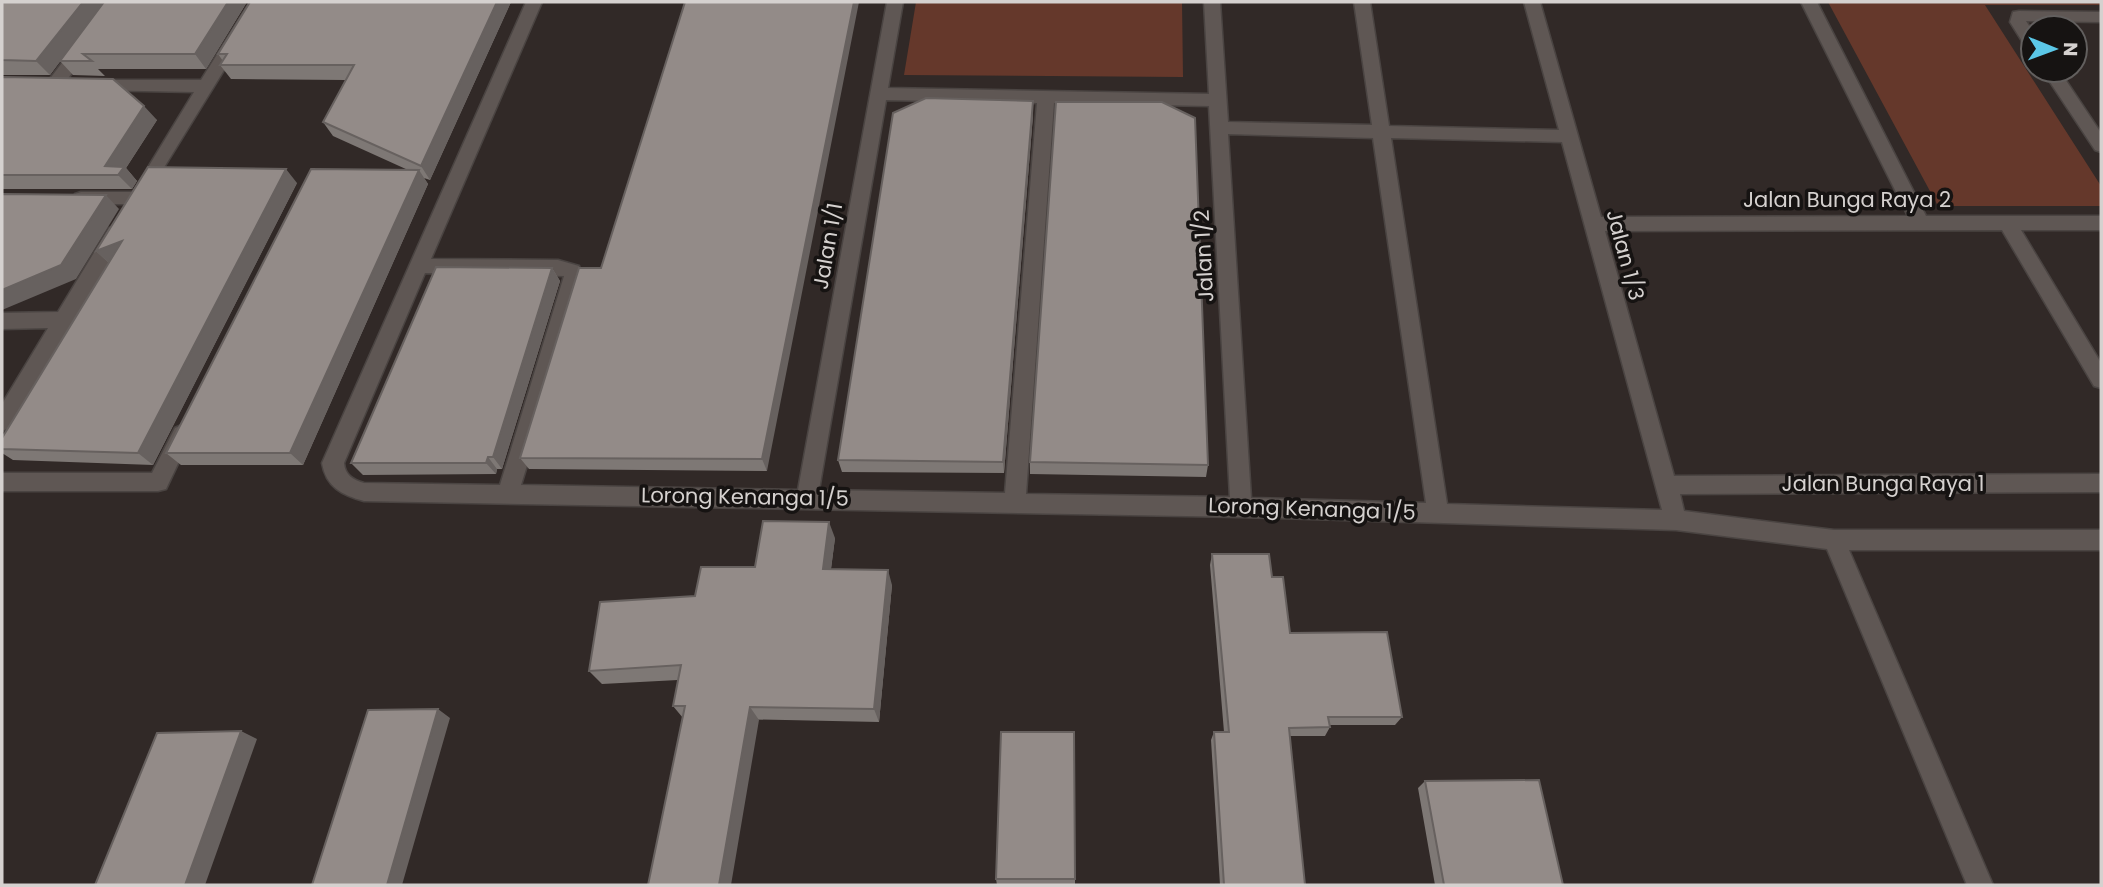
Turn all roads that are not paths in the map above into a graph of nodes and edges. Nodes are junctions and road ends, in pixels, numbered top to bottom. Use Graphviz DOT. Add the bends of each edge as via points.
graph roads {
  1 [pos="116,2"];
  2 [pos="258,2"];
  3 [pos="534,2"];
  4 [pos="895,2"];
  5 [pos="1212,2"];
  6 [pos="1362,2"];
  7 [pos="1531,2"];
  8 [pos="1809,2"];
  9 [pos="2059,84"];
  10 [pos="205,86"];
  11 [pos="878,94"];
  12 [pos="1046,97"];
  13 [pos="1217,100"];
  14 [pos="1219,128"];
  15 [pos="1382,132"];
  16 [pos="1569,136"];
  17 [pos="2101,146"];
  18 [pos="68,199"];
  19 [pos="135,199"];
  20 [pos="1920,222"];
  21 [pos="2007,223"];
  22 [pos="2101,223"];
  23 [pos="1593,224"];
  24 [pos="417,266"];
  25 [pos="66,320"];
  26 [pos="2,321"];
  27 [pos="2101,380"];
  28 [pos="2,422"];
  29 [pos="188,422"];
  30 [pos="2,482"];
  31 [pos="2101,483"];
  32 [pos="1665,485"];
  33 [pos="508,493"];
  34 [pos="807,498"];
  35 [pos="1015,501"];
  36 [pos="1241,507"];
  37 [pos="1438,513"];
  38 [pos="1676,520"];
  39 [pos="1834,540"];
  40 [pos="2101,540"];
  41 [pos="1980,885"];
  1 -- 10 [label="street" via="48,84"];
  2 -- 10 [label="street"];
  3 -- 24 [label="street, Lorong Kenanga 1/5"];
  4 -- 11 [label="street, Jalan 1/1"];
  5 -- 13 [label="street, Jalan 1/2"];
  6 -- 15 [label="street"];
  7 -- 16 [label="street, Jalan 1/3"];
  8 -- 20 [label="street"];
  9 -- 17 [label="street"];
  10 -- 19 [label="street"];
  11 -- 12 [label="street"];
  11 -- 34 [label="street, Jalan 1/1"];
  12 -- 13 [label="street"];
  12 -- 35 [label="street"];
  13 -- 14 [label="street, Jalan 1/2"];
  14 -- 15 [label="street"];
  14 -- 36 [label="street, Jalan 1/2"];
  15 -- 16 [label="street"];
  15 -- 37 [label="street"];
  16 -- 23 [label="street, Jalan 1/3"];
  18 -- 19 [label="street"];
  19 -- 25 [label="street"];
  20 -- 21 [label="street, Jalan Bunga Raya 2"];
  20 -- 23 [label="street, Jalan Bunga Raya 2"];
  21 -- 22 [label="street, Jalan Bunga Raya 2"];
  21 -- 27 [label="street"];
  23 -- 32 [label="street, Jalan 1/3"];
  24 -- 33 [label="street" via="558,267 572,271 574,280"];
  24 -- 33 [label="street, Lorong Kenanga 1/5" via="333,472 347,488 364,492"];
  25 -- 26 [label="street"];
  25 -- 28 [label="street"];
  29 -- 30 [label="street" via="158,482"];
  31 -- 32 [label="street, Jalan Bunga Raya 1"];
  32 -- 38 [label="street, Jalan 1/3"];
  33 -- 34 [label="street, Lorong Kenanga 1/5"];
  34 -- 35 [label="street, Lorong Kenanga 1/5"];
  35 -- 36 [label="street, Lorong Kenanga 1/5"];
  36 -- 37 [label="street, Lorong Kenanga 1/5"];
  37 -- 38 [label="street, Lorong Kenanga 1/5"];
  38 -- 39 [label="street, Lorong Kenanga 1/5"];
  39 -- 40 [label="street, Lorong Kenanga 1/5"];
  39 -- 41 [label="street"];
}
